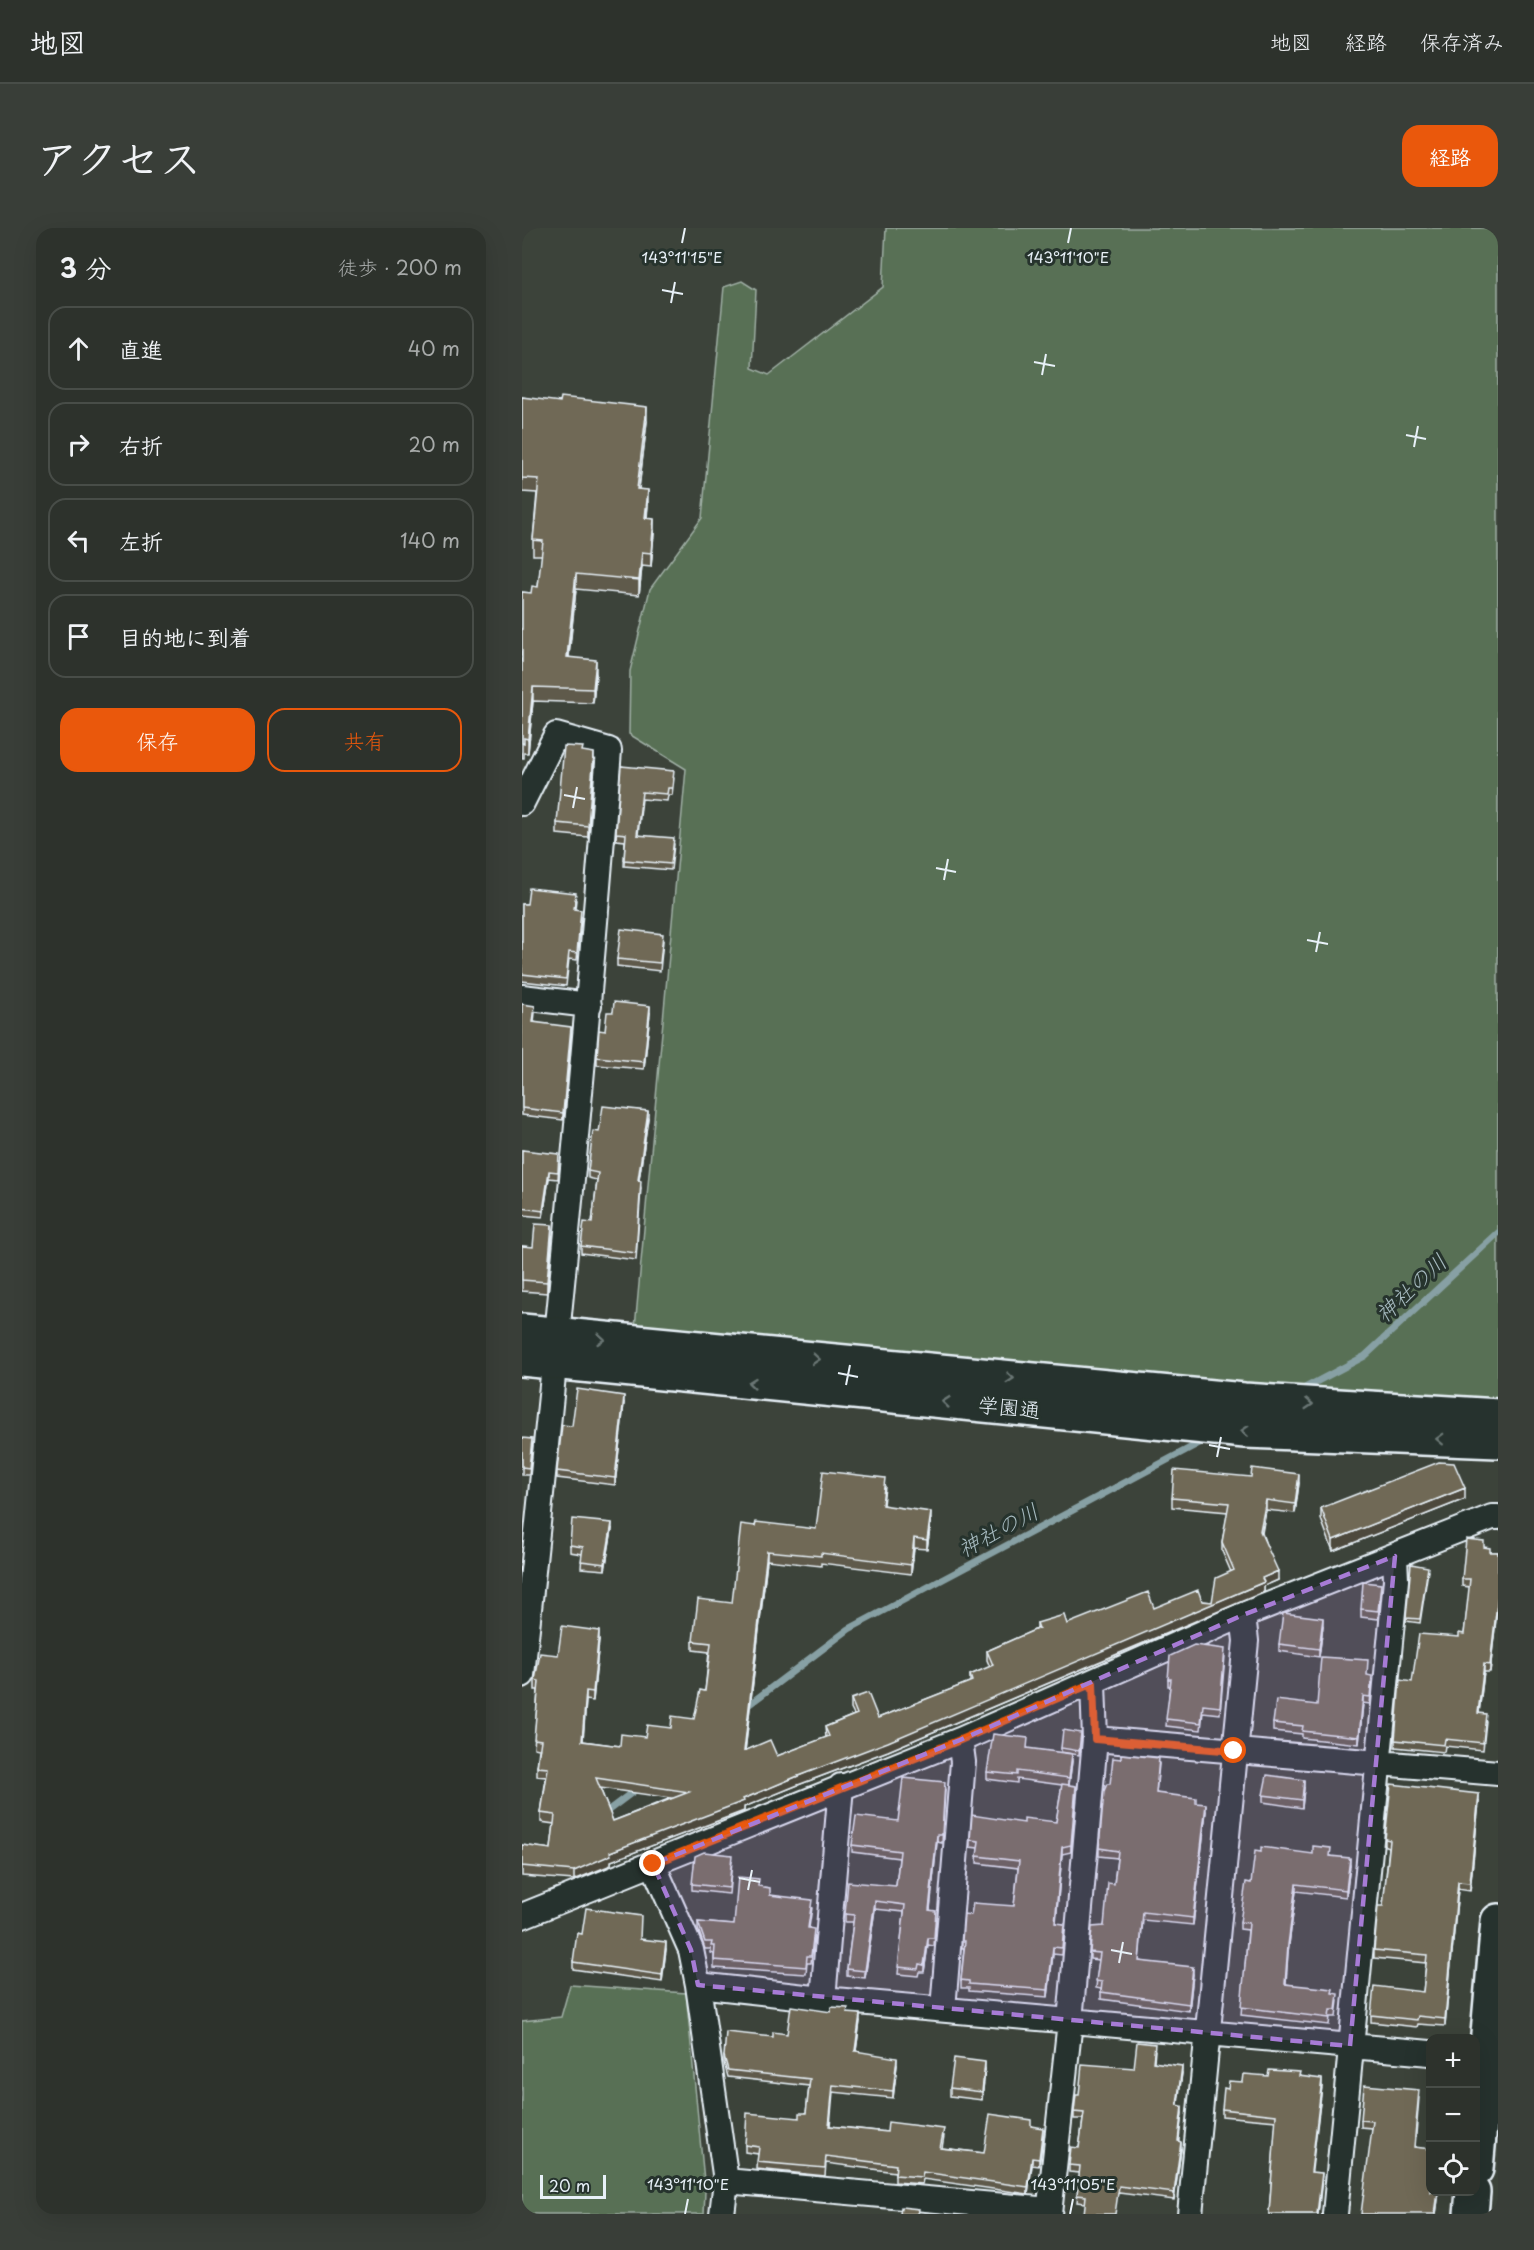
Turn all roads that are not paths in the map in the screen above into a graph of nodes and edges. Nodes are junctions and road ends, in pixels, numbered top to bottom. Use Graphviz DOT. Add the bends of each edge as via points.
graph roads {
  1 [pos="522,803"];
  2 [pos="522,997"];
  3 [pos="589,1005"];
  4 [pos="522,1331"];
  5 [pos="556,1349"];
  6 [pos="522,1359"];
  7 [pos="1498,1416"];
  8 [pos="1498,1441"];
  9 [pos="1498,1517"];
  10 [pos="1395,1556"];
  11 [pos="1243,1615"];
  12 [pos="522,1675"];
  13 [pos="1093,1683"];
  14 [pos="1095,1739"];
  15 [pos="960,1740"];
  16 [pos="1234,1751"];
  17 [pos="1379,1764"];
  18 [pos="1498,1773"];
  19 [pos="841,1786"];
  20 [pos="653,1864"];
  21 [pos="522,1916"];
  22 [pos="1498,1921"];
  23 [pos="1496,1978"];
  24 [pos="698,1985"];
  25 [pos="823,1999"];
  26 [pos="943,2009"];
  27 [pos="1070,2021"];
  28 [pos="1209,2032"];
  29 [pos="1350,2046"];
  30 [pos="1426,2054"];
  31 [pos="1486,2058"];
  32 [pos="1484,2149"];
  33 [pos="726,2181"];
  34 [pos="1473,2196"];
  35 [pos="1049,2212"];
  36 [pos="722,2214"];
  37 [pos="1190,2214"];
  38 [pos="1335,2214"];
  39 [pos="1471,2214"];
  1 -- 3 [label="street" via="556,735 609,750"];
  2 -- 3 [label="street"];
  3 -- 5 [label="street"];
  4 -- 5 [label="street, 学園通"];
  5 -- 6 [label="street, 学園通"];
  5 -- 7 [label="street, 学園通, one-way"];
  8 -- 5 [label="street, 学園通, one-way" via="1245,1431"];
  5 -- 12 [label="street"];
  9 -- 10 [label="street"];
  10 -- 11 [label="street"];
  10 -- 17 [label="street"];
  11 -- 13 [label="street"];
  11 -- 16 [label="street" via="1246,1641"];
  13 -- 14 [label="street"];
  13 -- 15 [label="street"];
  14 -- 16 [label="street"];
  14 -- 27 [label="street"];
  15 -- 19 [label="street"];
  15 -- 26 [label="street" via="963,1762"];
  16 -- 17 [label="street"];
  16 -- 28 [label="street"];
  17 -- 18 [label="street"];
  17 -- 29 [label="street"];
  19 -- 20 [label="street"];
  19 -- 25 [label="street"];
  20 -- 21 [label="street"];
  20 -- 24 [label="street" via="690,1950"];
  22 -- 23 [label="street"];
  23 -- 31 [label="street"];
  24 -- 25 [label="street"];
  24 -- 33 [label="street"];
  25 -- 26 [label="street"];
  26 -- 27 [label="street"];
  27 -- 28 [label="street"];
  27 -- 35 [label="street"];
  28 -- 29 [label="street"];
  28 -- 37 [label="street"];
  29 -- 30 [label="street"];
  29 -- 38 [label="street"];
  31 -- 32 [label="street"];
  33 -- 35 [label="street"];
  33 -- 36 [label="street"];
  34 -- 39 [label="street"];
}
